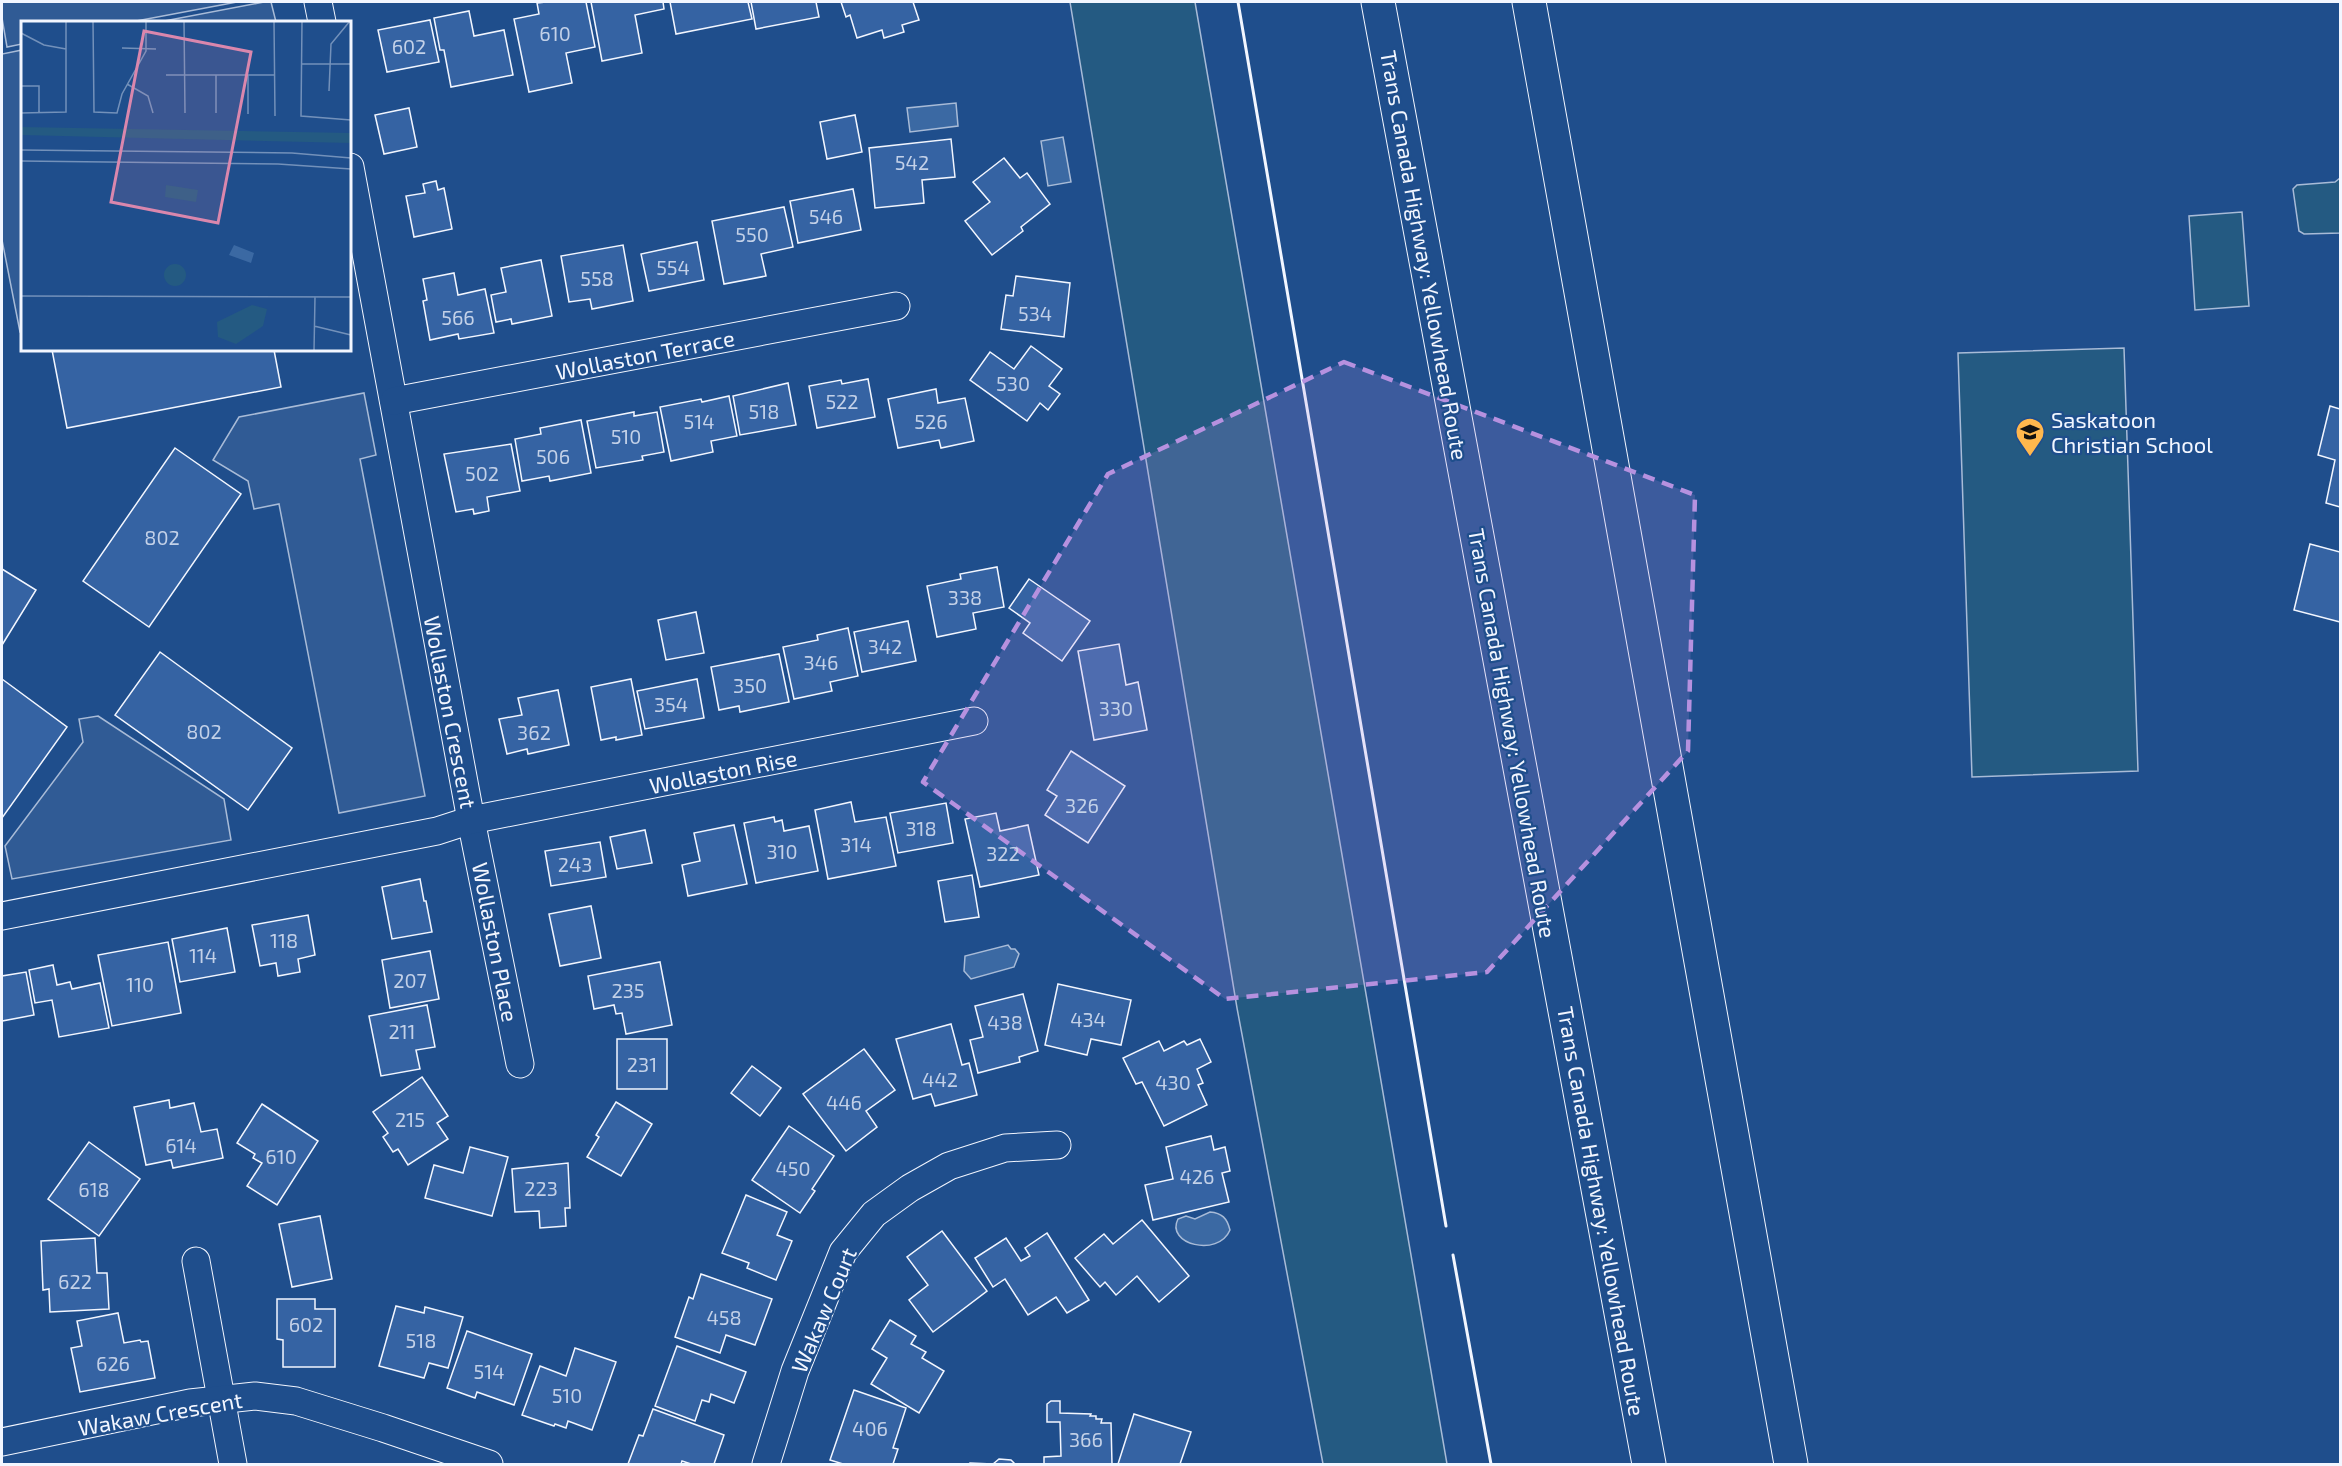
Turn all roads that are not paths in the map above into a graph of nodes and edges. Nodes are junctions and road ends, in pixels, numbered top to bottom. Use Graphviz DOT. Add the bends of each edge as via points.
graph roads {
  1 [pos="318,2"];
  2 [pos="1378,2"];
  3 [pos="1529,2"];
  4 [pos="322,21"];
  5 [pos="351,173"];
  6 [pos="896,306"];
  7 [pos="394,401"];
  8 [pos="974,721"];
  9 [pos="471,820"];
  10 [pos="2,916"];
  11 [pos="520,1064"];
  12 [pos="1057,1145"];
  13 [pos="196,1261"];
  14 [pos="223,1401"];
  15 [pos="2,1442"];
  16 [pos="233,1464"];
  17 [pos="489,1464"];
  18 [pos="766,1464"];
  19 [pos="1649,1464"];
  20 [pos="1791,1464"];
  1 -- 4 [label="street"];
  2 -- 19 [label="highway, Trans Canada Highway: Yellowhead Route"];
  3 -- 20 [label="highway"];
  5 -- 7 [label="street, Wollaston Crescent"];
  6 -- 7 [label="street, Wollaston Terrace"];
  7 -- 9 [label="street, Wollaston Crescent"];
  8 -- 9 [label="street, Wollaston Rise"];
  9 -- 10 [label="street, Wollaston Crescent" via="437,831"];
  9 -- 11 [label="street, Wollaston Place"];
  12 -- 18 [label="street, Wakaw Court" via="1005,1148 949,1166 874,1214 843,1252 795,1371"];
  13 -- 14 [label="street"];
  14 -- 15 [label="street, Wakaw Crescent" via="190,1404"];
  14 -- 16 [label="street"];
  14 -- 17 [label="street, Wakaw Crescent" via="255,1396 296,1401"];
}
